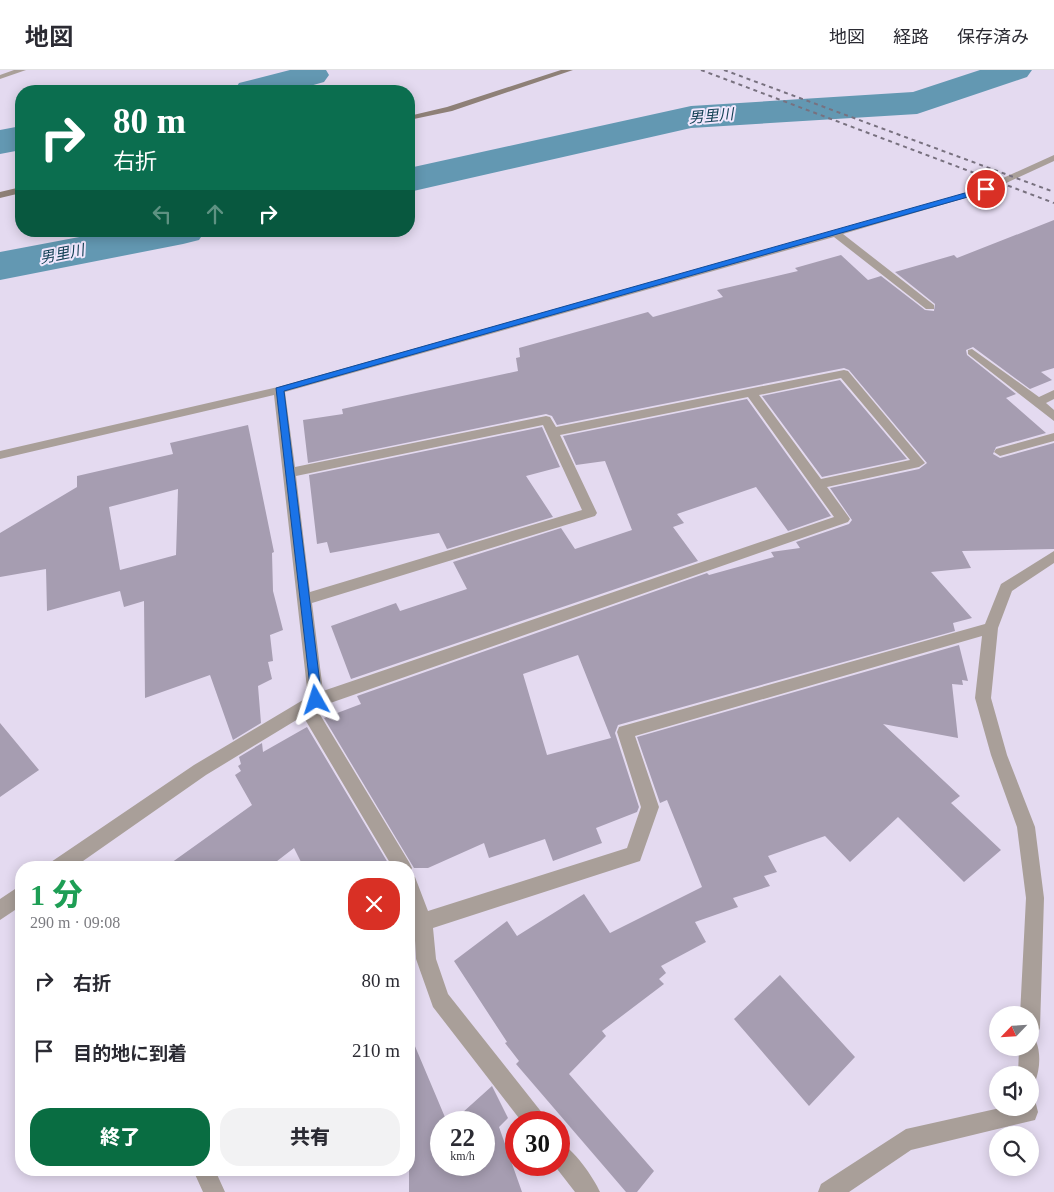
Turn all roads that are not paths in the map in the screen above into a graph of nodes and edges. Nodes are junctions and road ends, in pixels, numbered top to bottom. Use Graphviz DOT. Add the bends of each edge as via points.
graph roads {
  1 [pos="22,70"];
  2 [pos="569,70"];
  3 [pos="0,77"];
  4 [pos="415,117"];
  5 [pos="1054,158"];
  6 [pos="15,191"];
  7 [pos="0,195"];
  8 [pos="835,233"];
  9 [pos="930,307"];
  10 [pos="972,352"];
  11 [pos="279,390"];
  12 [pos="751,393"];
  13 [pos="1054,394"];
  14 [pos="1038,402"];
  15 [pos="1054,417"];
  16 [pos="553,432"];
  17 [pos="1054,437"];
  18 [pos="1000,452"];
  19 [pos="0,455"];
  20 [pos="289,473"];
  21 [pos="818,484"];
  22 [pos="1054,556"];
  23 [pos="306,599"];
  24 [pos="991,628"];
  25 [pos="311,703"];
  26 [pos="67,861"];
  27 [pos="399,861"];
  28 [pos="15,899"];
  29 [pos="415,901"];
  30 [pos="0,910"];
  31 [pos="422,922"];
  32 [pos="1031,1006"];
  33 [pos="526,1111"];
  34 [pos="1010,1116"];
  35 [pos="570,1167"];
  36 [pos="207,1176"];
  37 [pos="214,1192"];
  38 [pos="589,1192"];
  39 [pos="829,1192"];
  1 -- 3 [label="street"];
  2 -- 4 [label="main road"];
  5 -- 8 [label="street" via="986,189"];
  6 -- 7 [label="main road"];
  8 -- 9 [label="street"];
  8 -- 11 [label="street"];
  10 -- 14 [label="street"];
  11 -- 19 [label="street"];
  11 -- 20 [label="street"];
  12 -- 16 [label="street"];
  12 -- 21 [label="street"];
  12 -- 21 [label="street" via="844,374 919,463"];
  13 -- 14 [label="street"];
  14 -- 15 [label="street"];
  16 -- 20 [label="street" via="546,420"];
  16 -- 23 [label="street" via="590,513"];
  17 -- 18 [label="street"];
  20 -- 23 [label="street"];
  21 -- 25 [label="street" via="843,520"];
  22 -- 24 [label="street" via="1006,588"];
  23 -- 25 [label="street"];
  24 -- 31 [label="street" via="625,732 650,807 634,854"];
  24 -- 32 [label="street" via="983,698 999,755 1026,827 1035,898"];
  25 -- 26 [label="street" via="200,770"];
  25 -- 27 [label="street"];
  28 -- 30 [label="street"];
  29 -- 31 [label="street"];
  31 -- 33 [label="street" via="426,959 440,1000"];
  34 -- 39 [label="street" via="906,1140"];
  35 -- 38 [label="street"];
  36 -- 37 [label="street"];
}
